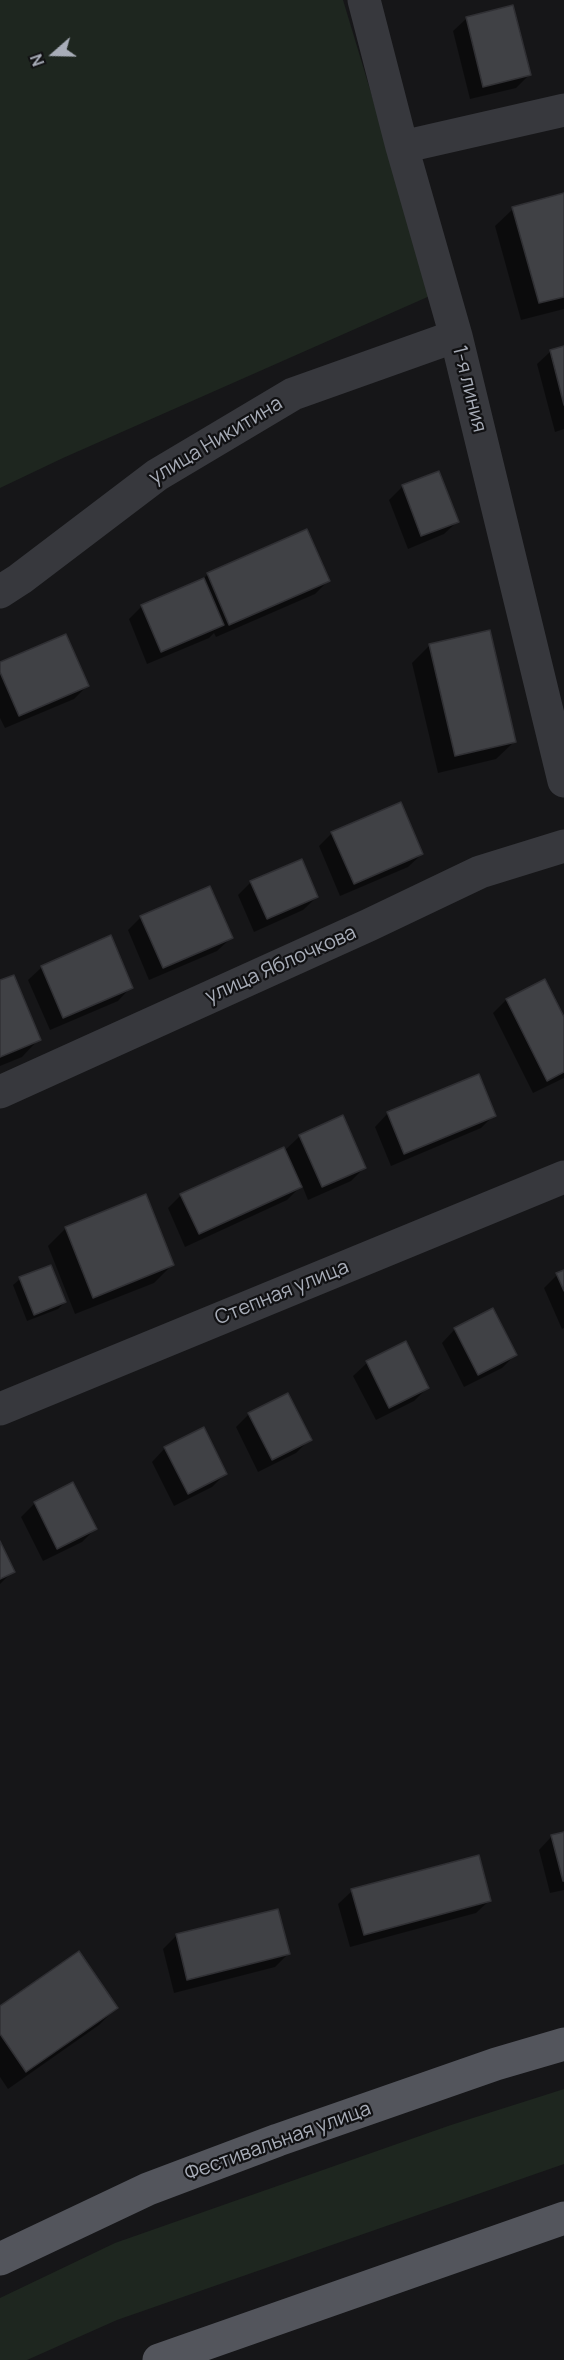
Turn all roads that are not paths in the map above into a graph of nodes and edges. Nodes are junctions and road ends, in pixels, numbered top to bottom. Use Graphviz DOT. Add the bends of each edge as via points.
graph roads {
  1 [pos="364,0"];
  2 [pos="564,110"];
  3 [pos="402,147"];
  4 [pos="456,336"];
  5 [pos="0,592"];
  6 [pos="564,781"];
  7 [pos="564,846"];
  8 [pos="0,1092"];
  9 [pos="564,1177"];
  10 [pos="0,1408"];
  11 [pos="564,2044"];
  12 [pos="564,2218"];
  13 [pos="0,2259"];
  14 [pos="159,2360"];
  1 -- 3 [label="street, 1-я линия"];
  2 -- 3 [label="street"];
  3 -- 4 [label="street, 1-я линия"];
  4 -- 5 [label="street, улица Никитина" via="293,394 157,475"];
  4 -- 6 [label="street, 1-я линия"];
  7 -- 8 [label="street, улица Яблочкова" via="480,872"];
  9 -- 10 [label="street, Степная улица"];
  11 -- 13 [label="main road, Фестивальная улица" via="289,2136 148,2189"];
  12 -- 14 [label="main road"];
}
